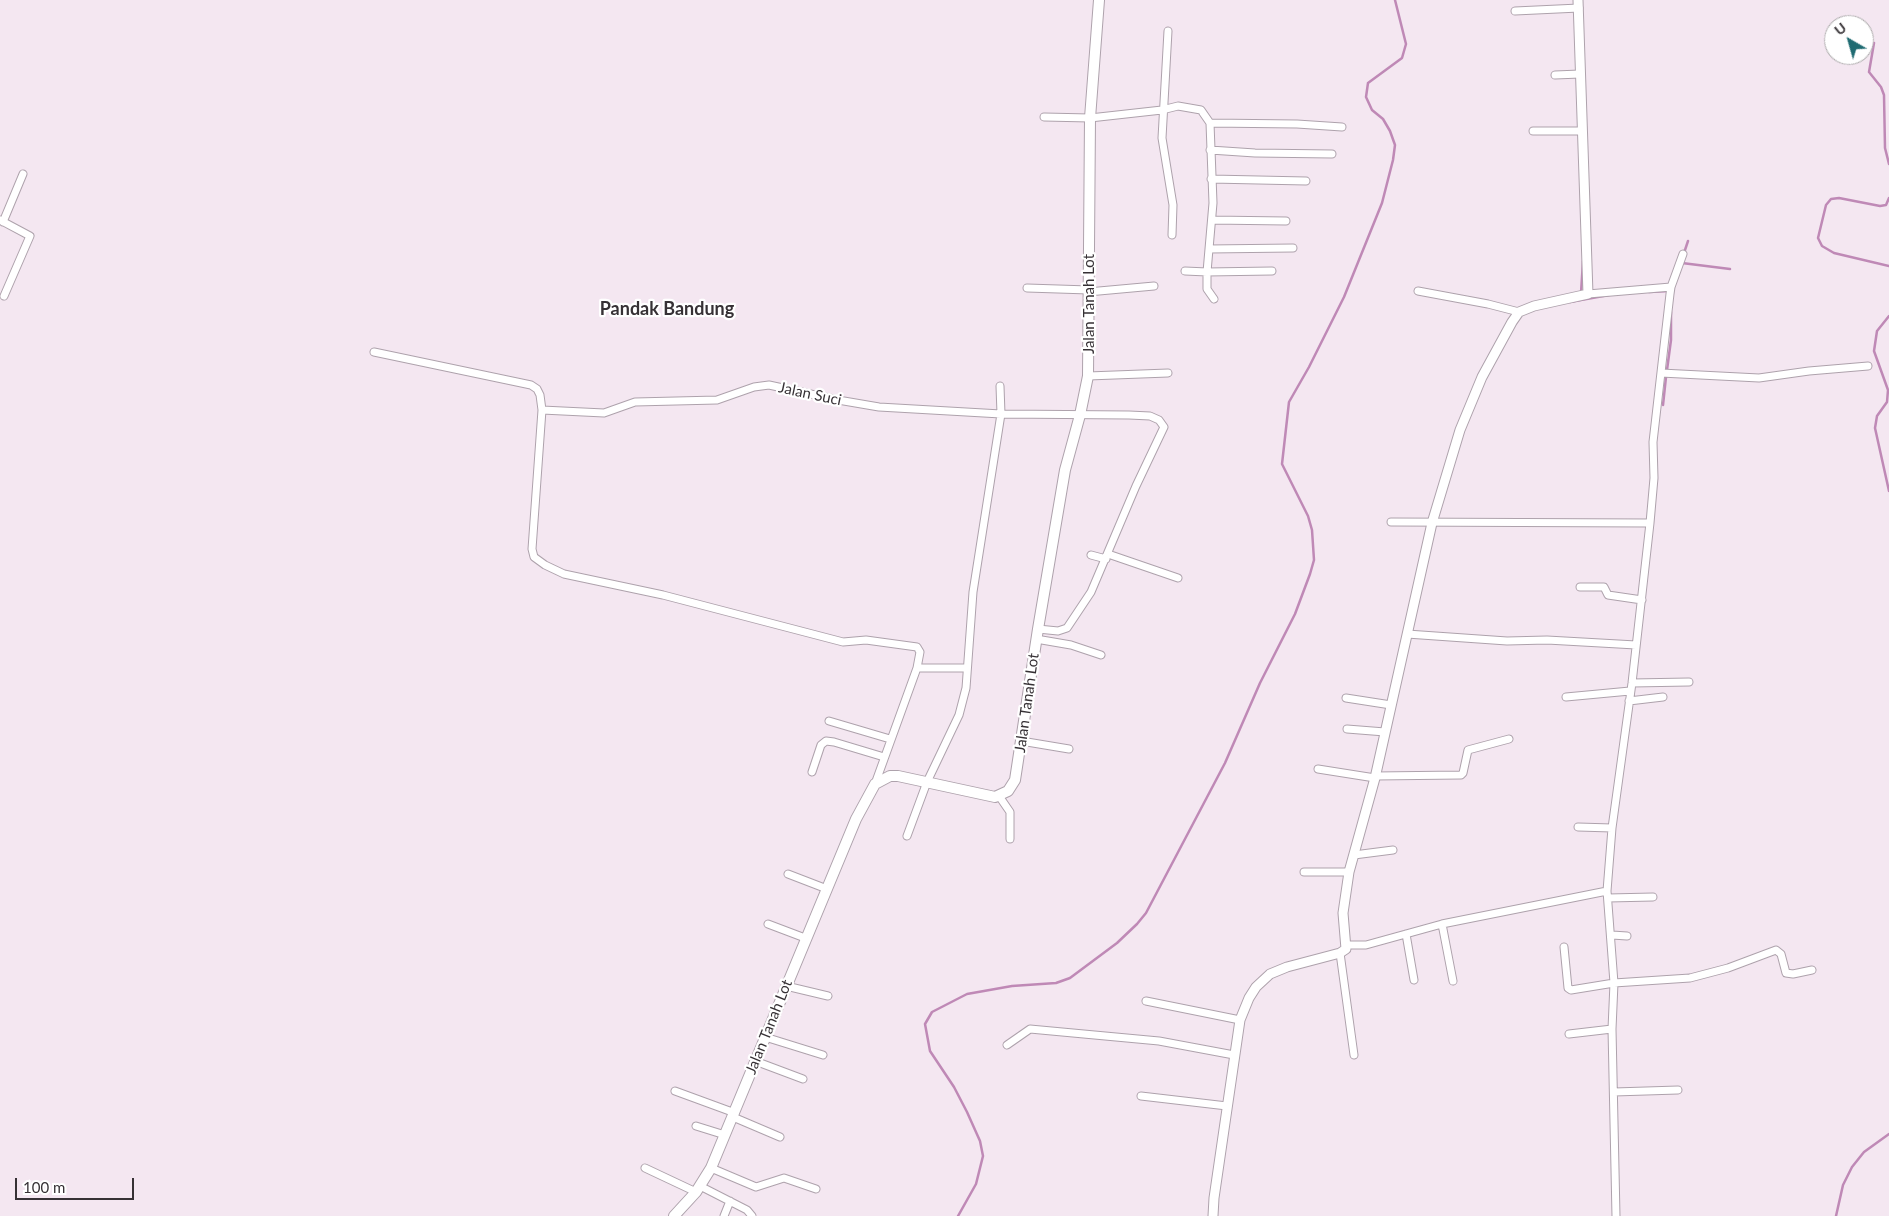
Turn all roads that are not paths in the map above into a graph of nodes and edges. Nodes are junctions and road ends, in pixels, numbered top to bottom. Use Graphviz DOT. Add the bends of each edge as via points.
graph roads {
  1 [pos="1099,0"];
  2 [pos="1578,4"];
  3 [pos="1515,10"];
  4 [pos="1168,31"];
  5 [pos="1580,74"];
  6 [pos="1555,75"];
  7 [pos="1162,110"];
  8 [pos="1044,117"];
  9 [pos="1090,118"];
  10 [pos="1210,123"];
  11 [pos="1342,127"];
  12 [pos="1582,131"];
  13 [pos="1533,132"];
  14 [pos="1210,150"];
  15 [pos="1332,154"];
  16 [pos="23,174"];
  17 [pos="1211,179"];
  18 [pos="1306,181"];
  19 [pos="1212,220"];
  20 [pos="2,221"];
  21 [pos="1286,221"];
  22 [pos="1172,236"];
  23 [pos="1293,248"];
  24 [pos="1210,249"];
  25 [pos="1683,254"];
  26 [pos="1185,271"];
  27 [pos="1272,271"];
  28 [pos="1207,272"];
  29 [pos="1154,286"];
  30 [pos="1027,288"];
  31 [pos="1670,290"];
  32 [pos="1088,291"];
  33 [pos="1418,291"];
  34 [pos="4,296"];
  35 [pos="1583,296"];
  36 [pos="1214,299"];
  37 [pos="1519,312"];
  38 [pos="374,352"];
  39 [pos="1868,366"];
  40 [pos="1168,373"];
  41 [pos="1661,373"];
  42 [pos="1088,376"];
  43 [pos="1000,386"];
  44 [pos="542,410"];
  45 [pos="1002,414"];
  46 [pos="1080,415"];
  47 [pos="1391,522"];
  48 [pos="1436,523"];
  49 [pos="1650,523"];
  50 [pos="1091,555"];
  51 [pos="1107,557"];
  52 [pos="1178,578"];
  53 [pos="1580,587"];
  54 [pos="1642,600"];
  55 [pos="1037,634"];
  56 [pos="1408,634"];
  57 [pos="1636,645"];
  58 [pos="1101,654"];
  59 [pos="917,668"];
  60 [pos="966,668"];
  61 [pos="1689,682"];
  62 [pos="1632,683"];
  63 [pos="1630,691"];
  64 [pos="1566,697"];
  65 [pos="1663,697"];
  66 [pos="1346,698"];
  67 [pos="1629,701"];
  68 [pos="1390,705"];
  69 [pos="829,721"];
  70 [pos="1347,728"];
  71 [pos="1385,732"];
  72 [pos="890,739"];
  73 [pos="1509,739"];
  74 [pos="1021,741"];
  75 [pos="1069,749"];
  76 [pos="884,757"];
  77 [pos="1318,768"];
  78 [pos="812,772"];
  79 [pos="1375,777"];
  80 [pos="927,782"];
  81 [pos="875,784"];
  82 [pos="1000,796"];
  83 [pos="1578,827"];
  84 [pos="1612,828"];
  85 [pos="908,836"];
  86 [pos="1010,839"];
  87 [pos="1393,850"];
  88 [pos="1354,855"];
  89 [pos="1304,872"];
  90 [pos="1349,872"];
  91 [pos="788,874"];
  92 [pos="827,889"];
  93 [pos="1607,895"];
  94 [pos="1653,897"];
  95 [pos="768,924"];
  96 [pos="1442,924"];
  97 [pos="1406,934"];
  98 [pos="1612,936"];
  99 [pos="1627,936"];
  100 [pos="805,938"];
  101 [pos="1347,945"];
  102 [pos="1564,947"];
  103 [pos="1340,953"];
  104 [pos="1812,970"];
  105 [pos="1414,980"];
  106 [pos="1453,981"];
  107 [pos="1614,983"];
  108 [pos="786,986"];
  109 [pos="828,996"];
  110 [pos="1146,1001"];
  111 [pos="1240,1020"];
  112 [pos="1612,1029"];
  113 [pos="1569,1034"];
  114 [pos="765,1037"];
  115 [pos="1007,1045"];
  116 [pos="823,1055"];
  117 [pos="1234,1055"];
  118 [pos="1354,1055"];
  119 [pos="755,1061"];
  120 [pos="803,1079"];
  121 [pos="1678,1090"];
  122 [pos="675,1091"];
  123 [pos="1614,1092"];
  124 [pos="1141,1096"];
  125 [pos="1227,1106"];
  126 [pos="734,1115"];
  127 [pos="696,1126"];
  128 [pos="725,1135"];
  129 [pos="780,1138"];
  130 [pos="645,1168"];
  131 [pos="711,1168"];
  132 [pos="698,1189"];
  133 [pos="816,1189"];
  134 [pos="730,1201"];
  135 [pos="674,1216"];
  136 [pos="724,1216"];
  137 [pos="752,1216"];
  138 [pos="1213,1216"];
  139 [pos="1616,1216"];
  1 -- 9 [label="main road, Jalan Tanah Lot"];
  2 -- 3 [label="street"];
  2 -- 5 [label="street"];
  4 -- 7 [label="street"];
  5 -- 6 [label="street"];
  5 -- 12 [label="street"];
  7 -- 9 [label="street"];
  7 -- 10 [label="street" via="1178,106 1199,108"];
  7 -- 22 [label="street" via="1162,138 1173,206"];
  8 -- 9 [label="street"];
  9 -- 32 [label="main road, Jalan Tanah Lot"];
  10 -- 11 [label="street"];
  10 -- 14 [label="street"];
  12 -- 13 [label="street"];
  12 -- 35 [label="street"];
  14 -- 15 [label="street"];
  14 -- 17 [label="street"];
  16 -- 20 [label="street"];
  17 -- 18 [label="street"];
  17 -- 19 [label="street"];
  19 -- 21 [label="street"];
  19 -- 24 [label="street"];
  20 -- 34 [label="street" via="30,236"];
  23 -- 24 [label="street"];
  24 -- 28 [label="street"];
  25 -- 31 [label="street"];
  26 -- 28 [label="street"];
  27 -- 28 [label="street"];
  28 -- 36 [label="street" via="1207,289"];
  29 -- 32 [label="street"];
  30 -- 32 [label="street"];
  31 -- 35 [label="street"];
  31 -- 41 [label="street"];
  32 -- 42 [label="main road, Jalan Tanah Lot"];
  33 -- 37 [label="street"];
  35 -- 37 [label="street"];
  37 -- 48 [label="street" via="1482,377 1467,412"];
  38 -- 44 [label="street" via="531,385 537,388"];
  39 -- 41 [label="street" via="1759,378"];
  40 -- 42 [label="street"];
  41 -- 49 [label="street" via="1653,442"];
  42 -- 46 [label="main road, Jalan Tanah Lot"];
  43 -- 45 [label="street"];
  44 -- 45 [label="street, Jalan Suci" via="604,412 634,402 717,400 769,385 879,407"];
  44 -- 59 [label="street" via="532,549 538,561 564,574 663,595 844,642 866,640 917,647 920,652"];
  45 -- 46 [label="street, Jalan Suci"];
  45 -- 60 [label="street" via="973,592"];
  46 -- 51 [label="street, Jalan Suci" via="1150,416 1164,427"];
  46 -- 55 [label="main road, Jalan Tanah Lot" via="1065,470"];
  47 -- 48 [label="street"];
  48 -- 49 [label="street"];
  48 -- 56 [label="street"];
  49 -- 54 [label="street"];
  50 -- 51 [label="street"];
  51 -- 52 [label="street"];
  51 -- 55 [label="street" via="1092,592 1067,628"];
  53 -- 54 [label="street" via="1604,587 1608,595"];
  54 -- 57 [label="street"];
  55 -- 58 [label="street"];
  55 -- 74 [label="main road, Jalan Tanah Lot"];
  56 -- 57 [label="street"];
  56 -- 68 [label="street"];
  57 -- 62 [label="street"];
  59 -- 60 [label="street"];
  59 -- 72 [label="street"];
  60 -- 80 [label="street" via="966,688 959,715"];
  61 -- 62 [label="street"];
  62 -- 63 [label="street"];
  63 -- 64 [label="street"];
  63 -- 67 [label="street"];
  65 -- 67 [label="street"];
  66 -- 68 [label="street"];
  67 -- 84 [label="street"];
  68 -- 71 [label="street"];
  69 -- 72 [label="street"];
  70 -- 71 [label="street"];
  71 -- 79 [label="street"];
  72 -- 76 [label="street"];
  73 -- 79 [label="street" via="1468,750 1461,775"];
  74 -- 75 [label="street"];
  74 -- 82 [label="main road, Jalan Tanah Lot" via="1013,784"];
  76 -- 78 [label="street" via="826,741 821,745"];
  76 -- 81 [label="street"];
  77 -- 79 [label="street"];
  79 -- 88 [label="street"];
  80 -- 81 [label="main road" via="890,776"];
  80 -- 82 [label="main road"];
  80 -- 85 [label="street"];
  81 -- 92 [label="main road, Jalan Tanah Lot" via="856,819"];
  82 -- 86 [label="street" via="1010,812"];
  83 -- 84 [label="street"];
  84 -- 93 [label="street"];
  87 -- 88 [label="street"];
  88 -- 90 [label="street"];
  89 -- 90 [label="street"];
  90 -- 101 [label="street" via="1343,913"];
  91 -- 92 [label="street"];
  92 -- 100 [label="main road, Jalan Tanah Lot"];
  93 -- 94 [label="street"];
  93 -- 96 [label="street"];
  93 -- 98 [label="street"];
  95 -- 100 [label="street"];
  96 -- 97 [label="street"];
  96 -- 106 [label="street"];
  97 -- 101 [label="street" via="1366,945"];
  97 -- 105 [label="street"];
  98 -- 99 [label="street"];
  98 -- 107 [label="street"];
  100 -- 108 [label="main road, Jalan Tanah Lot"];
  101 -- 103 [label="street"];
  102 -- 107 [label="street" via="1569,989"];
  103 -- 111 [label="street" via="1288,967 1263,978 1249,998"];
  103 -- 118 [label="street"];
  104 -- 107 [label="street" via="1786,973 1781,954 1776,950 1690,978"];
  107 -- 112 [label="street"];
  108 -- 109 [label="street"];
  108 -- 114 [label="main road, Jalan Tanah Lot"];
  110 -- 111 [label="street"];
  111 -- 117 [label="street"];
  112 -- 113 [label="street"];
  112 -- 123 [label="street"];
  114 -- 116 [label="street"];
  114 -- 119 [label="main road, Jalan Tanah Lot"];
  115 -- 117 [label="street" via="1030,1029 1159,1041"];
  117 -- 125 [label="street"];
  119 -- 120 [label="street"];
  119 -- 126 [label="main road, Jalan Tanah Lot"];
  121 -- 123 [label="street"];
  122 -- 126 [label="street"];
  123 -- 139 [label="street"];
  124 -- 125 [label="street"];
  125 -- 138 [label="street"];
  126 -- 128 [label="main road, Jalan Tanah Lot"];
  126 -- 129 [label="street"];
  127 -- 128 [label="street"];
  128 -- 131 [label="main road, Jalan Tanah Lot"];
  130 -- 132 [label="street"];
  131 -- 132 [label="main road, Jalan Tanah Lot"];
  131 -- 133 [label="street" via="756,1187 784,1178"];
  132 -- 134 [label="street"];
  132 -- 135 [label="main road, Jalan Tanah Lot"];
  134 -- 136 [label="street"];
  134 -- 137 [label="street"];
}
